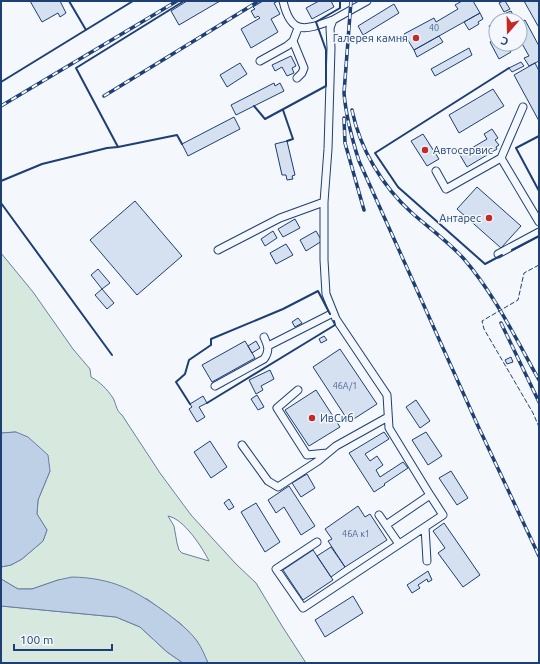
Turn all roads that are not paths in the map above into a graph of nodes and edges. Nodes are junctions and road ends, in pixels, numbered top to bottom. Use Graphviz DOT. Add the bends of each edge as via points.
graph roads {
  1 [pos="282,1"];
  2 [pos="366,1"];
  3 [pos="333,20"];
  4 [pos="298,28"];
  5 [pos="293,41"];
  6 [pos="260,61"];
  7 [pos="297,78"];
  8 [pos="523,107"];
  9 [pos="502,158"];
  10 [pos="436,171"];
  11 [pos="324,202"];
  12 [pos="539,222"];
  13 [pos="539,232"];
  14 [pos="218,250"];
  15 [pos="498,254"];
  16 [pos="333,313"];
  17 [pos="264,338"];
  18 [pos="268,346"];
  19 [pos="215,386"];
  20 [pos="298,390"];
  21 [pos="388,417"];
  22 [pos="242,445"];
  23 [pos="327,453"];
  24 [pos="430,495"];
  25 [pos="379,515"];
  26 [pos="386,525"];
  27 [pos="425,527"];
  28 [pos="317,542"];
  29 [pos="398,544"];
  30 [pos="426,561"];
  1 -- 4 [label="street" via="285,11"];
  2 -- 3 [label="street"];
  3 -- 4 [label="street"];
  3 -- 11 [label="street" via="330,28 328,149"];
  4 -- 5 [label="street"];
  5 -- 6 [label="street"];
  5 -- 7 [label="street" via="304,68"];
  8 -- 9 [label="street"];
  9 -- 10 [label="street" via="446,188"];
  9 -- 12 [label="street"];
  11 -- 14 [label="street" via="280,218"];
  11 -- 16 [label="street" via="326,294"];
  13 -- 15 [label="street"];
  16 -- 18 [label="street"];
  16 -- 21 [label="street" via="387,395"];
  17 -- 18 [label="street"];
  18 -- 19 [label="street" via="264,359"];
  20 -- 23 [label="street" via="277,408 307,455"];
  21 -- 23 [label="street"];
  21 -- 24 [label="street" via="389,428"];
  22 -- 23 [label="street" via="268,481 278,487 318,462"];
  24 -- 26 [label="street"];
  24 -- 27 [label="street" via="443,515"];
  25 -- 26 [label="street"];
  26 -- 29 [label="street"];
  27 -- 29 [label="street"];
  27 -- 30 [label="street"];
  28 -- 29 [label="street" via="276,569 303,608"];
}
